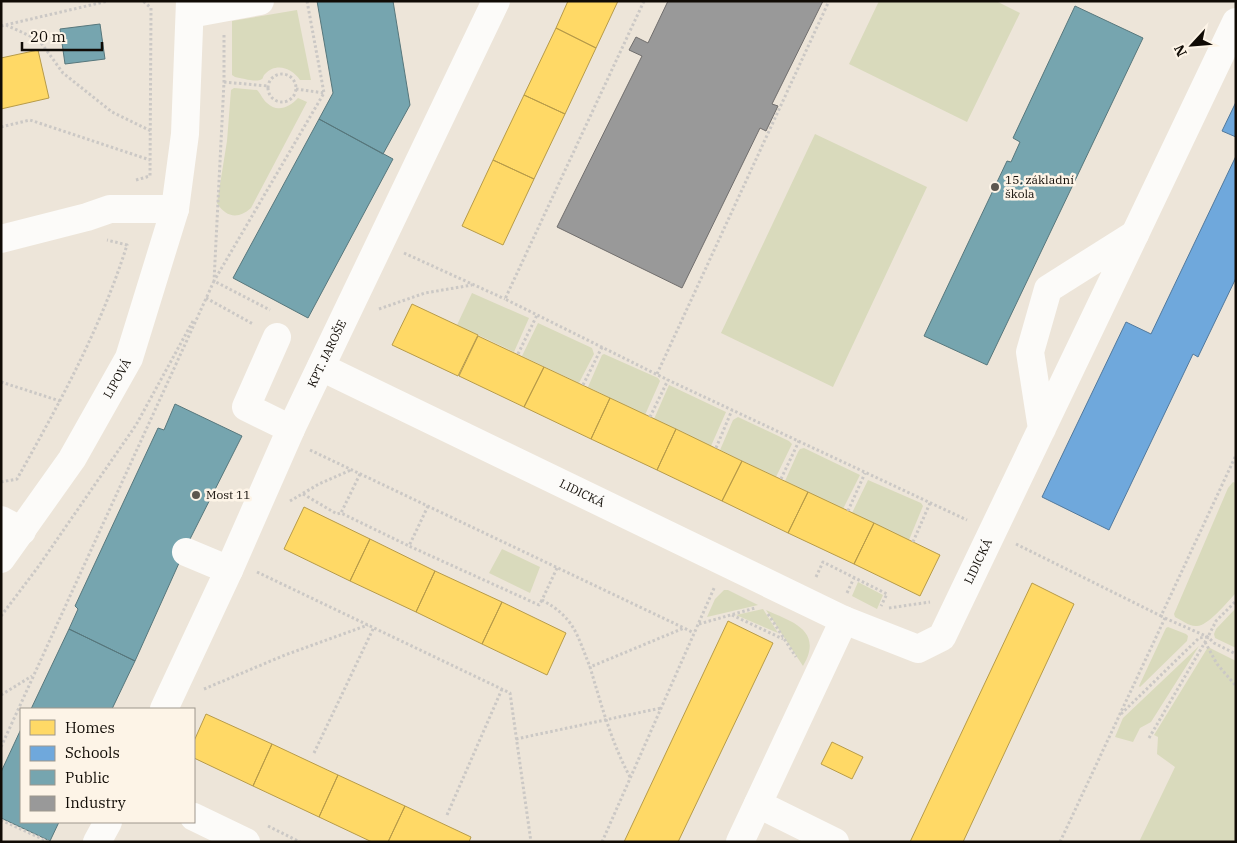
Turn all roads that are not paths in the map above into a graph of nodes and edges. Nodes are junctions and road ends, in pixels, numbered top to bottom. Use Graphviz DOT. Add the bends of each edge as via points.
graph roads {
  1 [pos="260,1"];
  2 [pos="496,1"];
  3 [pos="190,8"];
  4 [pos="1236,22"];
  5 [pos="175,209"];
  6 [pos="1135,234"];
  7 [pos="1,239"];
  8 [pos="277,337"];
  9 [pos="321,367"];
  10 [pos="1042,429"];
  11 [pos="298,438"];
  12 [pos="12,526"];
  13 [pos="186,552"];
  14 [pos="1,559"];
  15 [pos="229,570"];
  16 [pos="844,610"];
  17 [pos="164,708"];
  18 [pos="758,804"];
  19 [pos="195,818"];
  20 [pos="107,823"];
  21 [pos="242,841"];
  22 [pos="97,842"];
  23 [pos="740,842"];
  24 [pos="835,842"];
  1 -- 3 [label="street"];
  2 -- 9 [label="street, KPT. JAROŠE"];
  3 -- 5 [label="street, LIPOVÁ" via="186,134"];
  4 -- 6 [label="street, LIDICKÁ"];
  5 -- 7 [label="street" via="110,209"];
  5 -- 12 [label="street, LIPOVÁ" via="129,358 72,459"];
  6 -- 10 [label="street, LIDICKÁ"];
  6 -- 10 [label="street" via="1048,289 1030,352"];
  8 -- 11 [label="street" via="246,407"];
  9 -- 11 [label="street, KPT. JAROŠE"];
  9 -- 16 [label="street, LIDICKÁ"];
  10 -- 16 [label="street, LIDICKÁ" via="942,637 918,649"];
  11 -- 15 [label="street, KPT. JAROŠE"];
  12 -- 14 [label="street, LIPOVÁ"];
  13 -- 15 [label="street"];
  15 -- 17 [label="street, KPT. JAROŠE"];
  16 -- 18 [label="street"];
  18 -- 23 [label="street"];
  18 -- 24 [label="street"];
  19 -- 21 [label="street"];
  20 -- 22 [label="street"];
}
